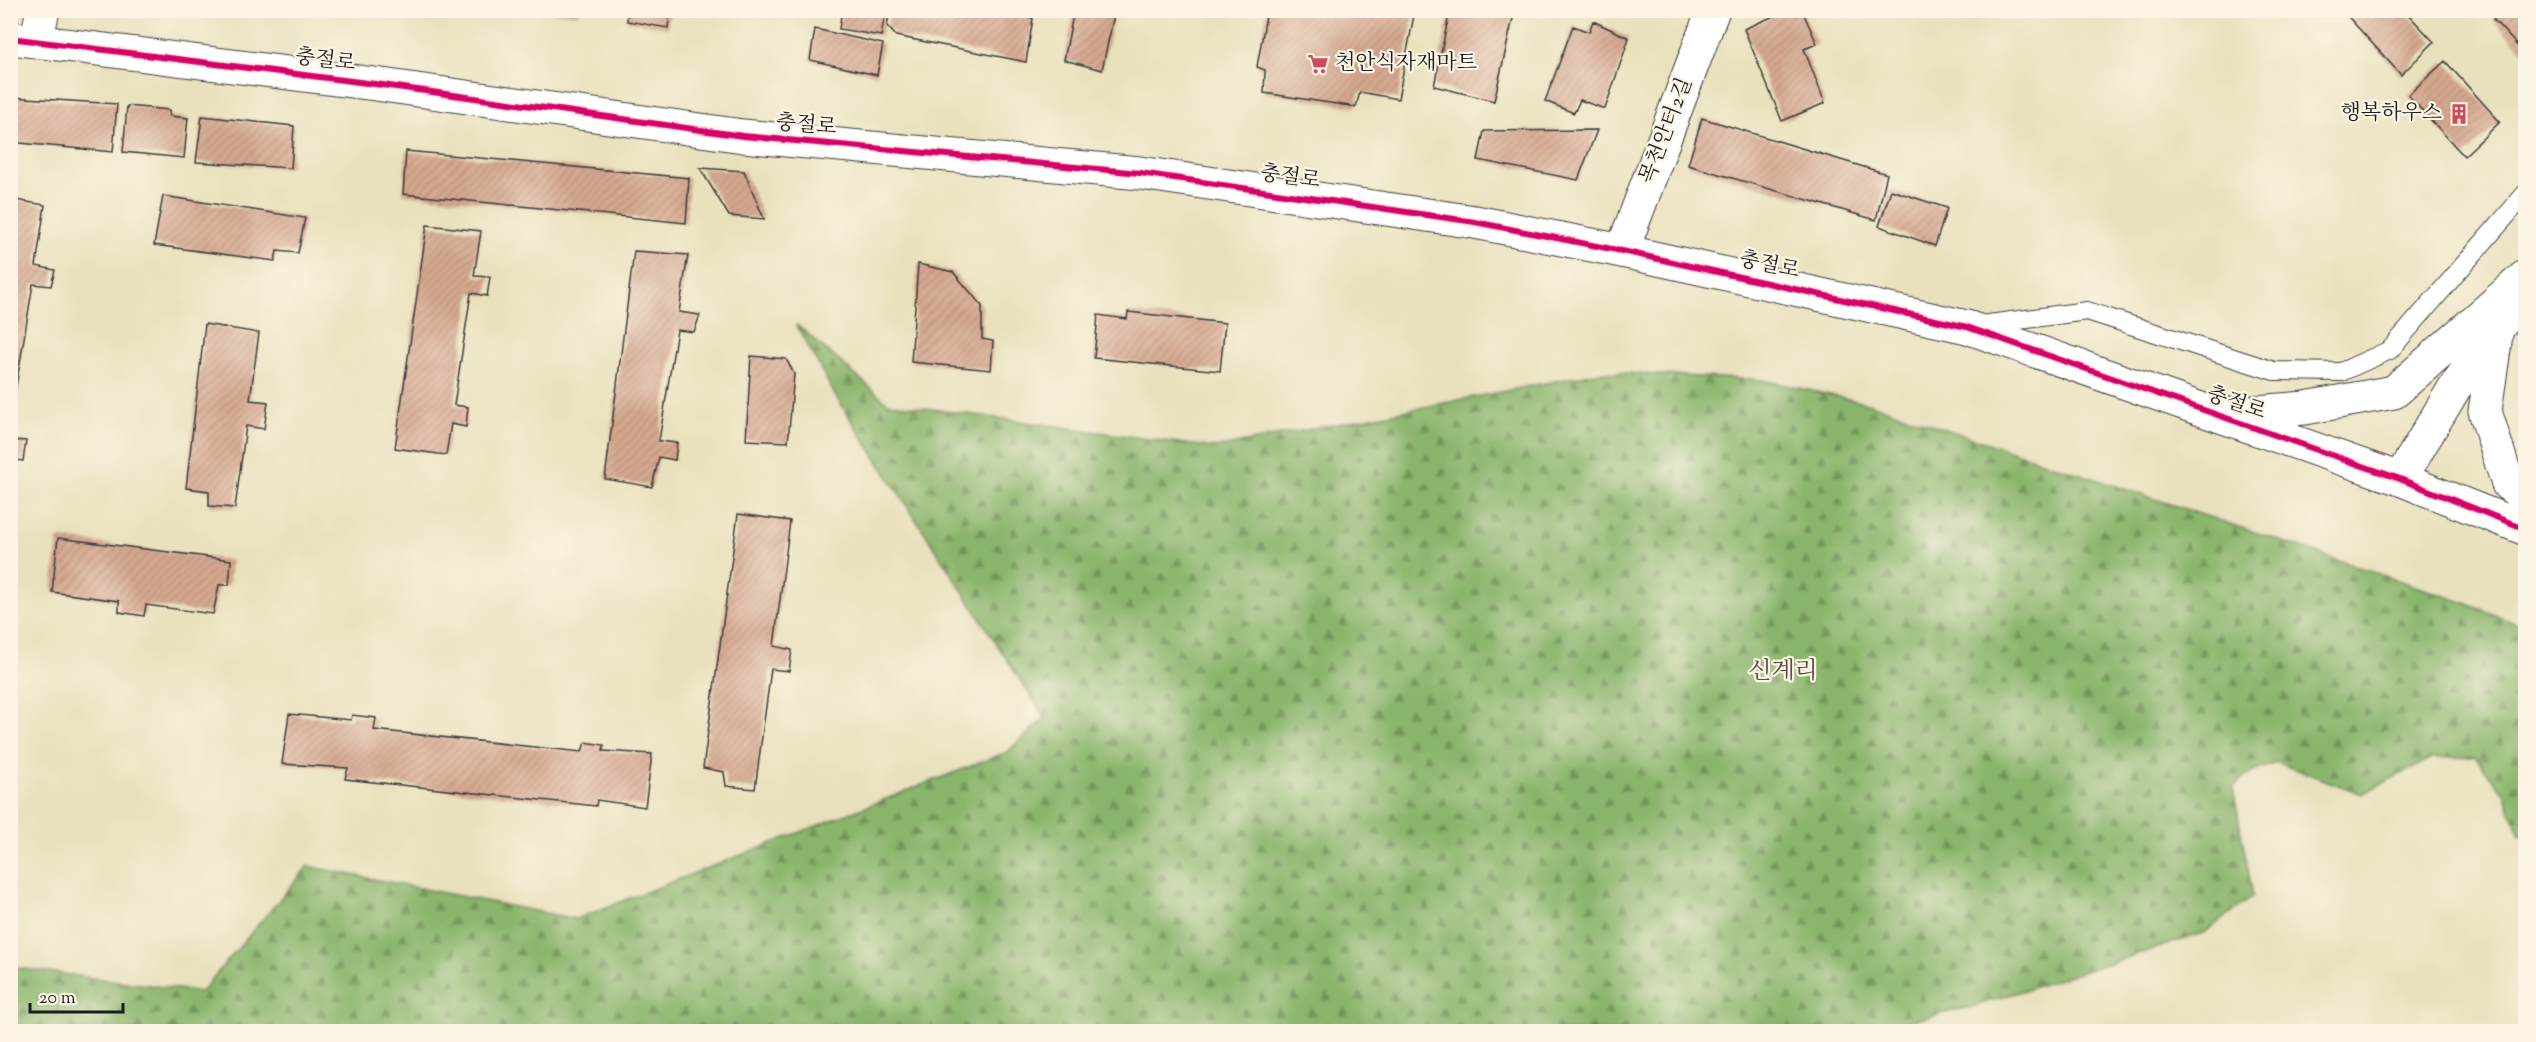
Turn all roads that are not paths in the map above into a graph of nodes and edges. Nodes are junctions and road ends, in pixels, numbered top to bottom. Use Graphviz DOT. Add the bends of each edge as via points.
graph roads {
  1 [pos="1713,10"];
  2 [pos="30,30"];
  3 [pos="2526,193"];
  4 [pos="1622,251"];
  5 [pos="2526,276"];
  6 [pos="2526,290"];
  7 [pos="1967,327"];
  8 [pos="2497,329"];
  9 [pos="2218,415"];
  10 [pos="2400,479"];
  11 [pos="2526,497"];
  12 [pos="2526,529"];
  1 -- 4 [label="street, 목천안터2길"];
  2 -- 4 [label="street, 충절로" via="743,136 1140,173 1476,222"];
  3 -- 7 [label="lane" via="2390,350 2341,372 2274,371 2087,311"];
  4 -- 7 [label="street, 충절로"];
  5 -- 9 [label="street" via="2394,392 2305,408"];
  6 -- 8 [label="street"];
  7 -- 9 [label="street, 충절로"];
  8 -- 10 [label="street" via="2455,387"];
  8 -- 11 [label="street" via="2485,411 2508,484"];
  9 -- 10 [label="street, 충절로"];
  10 -- 12 [label="street, 충절로"];
}
